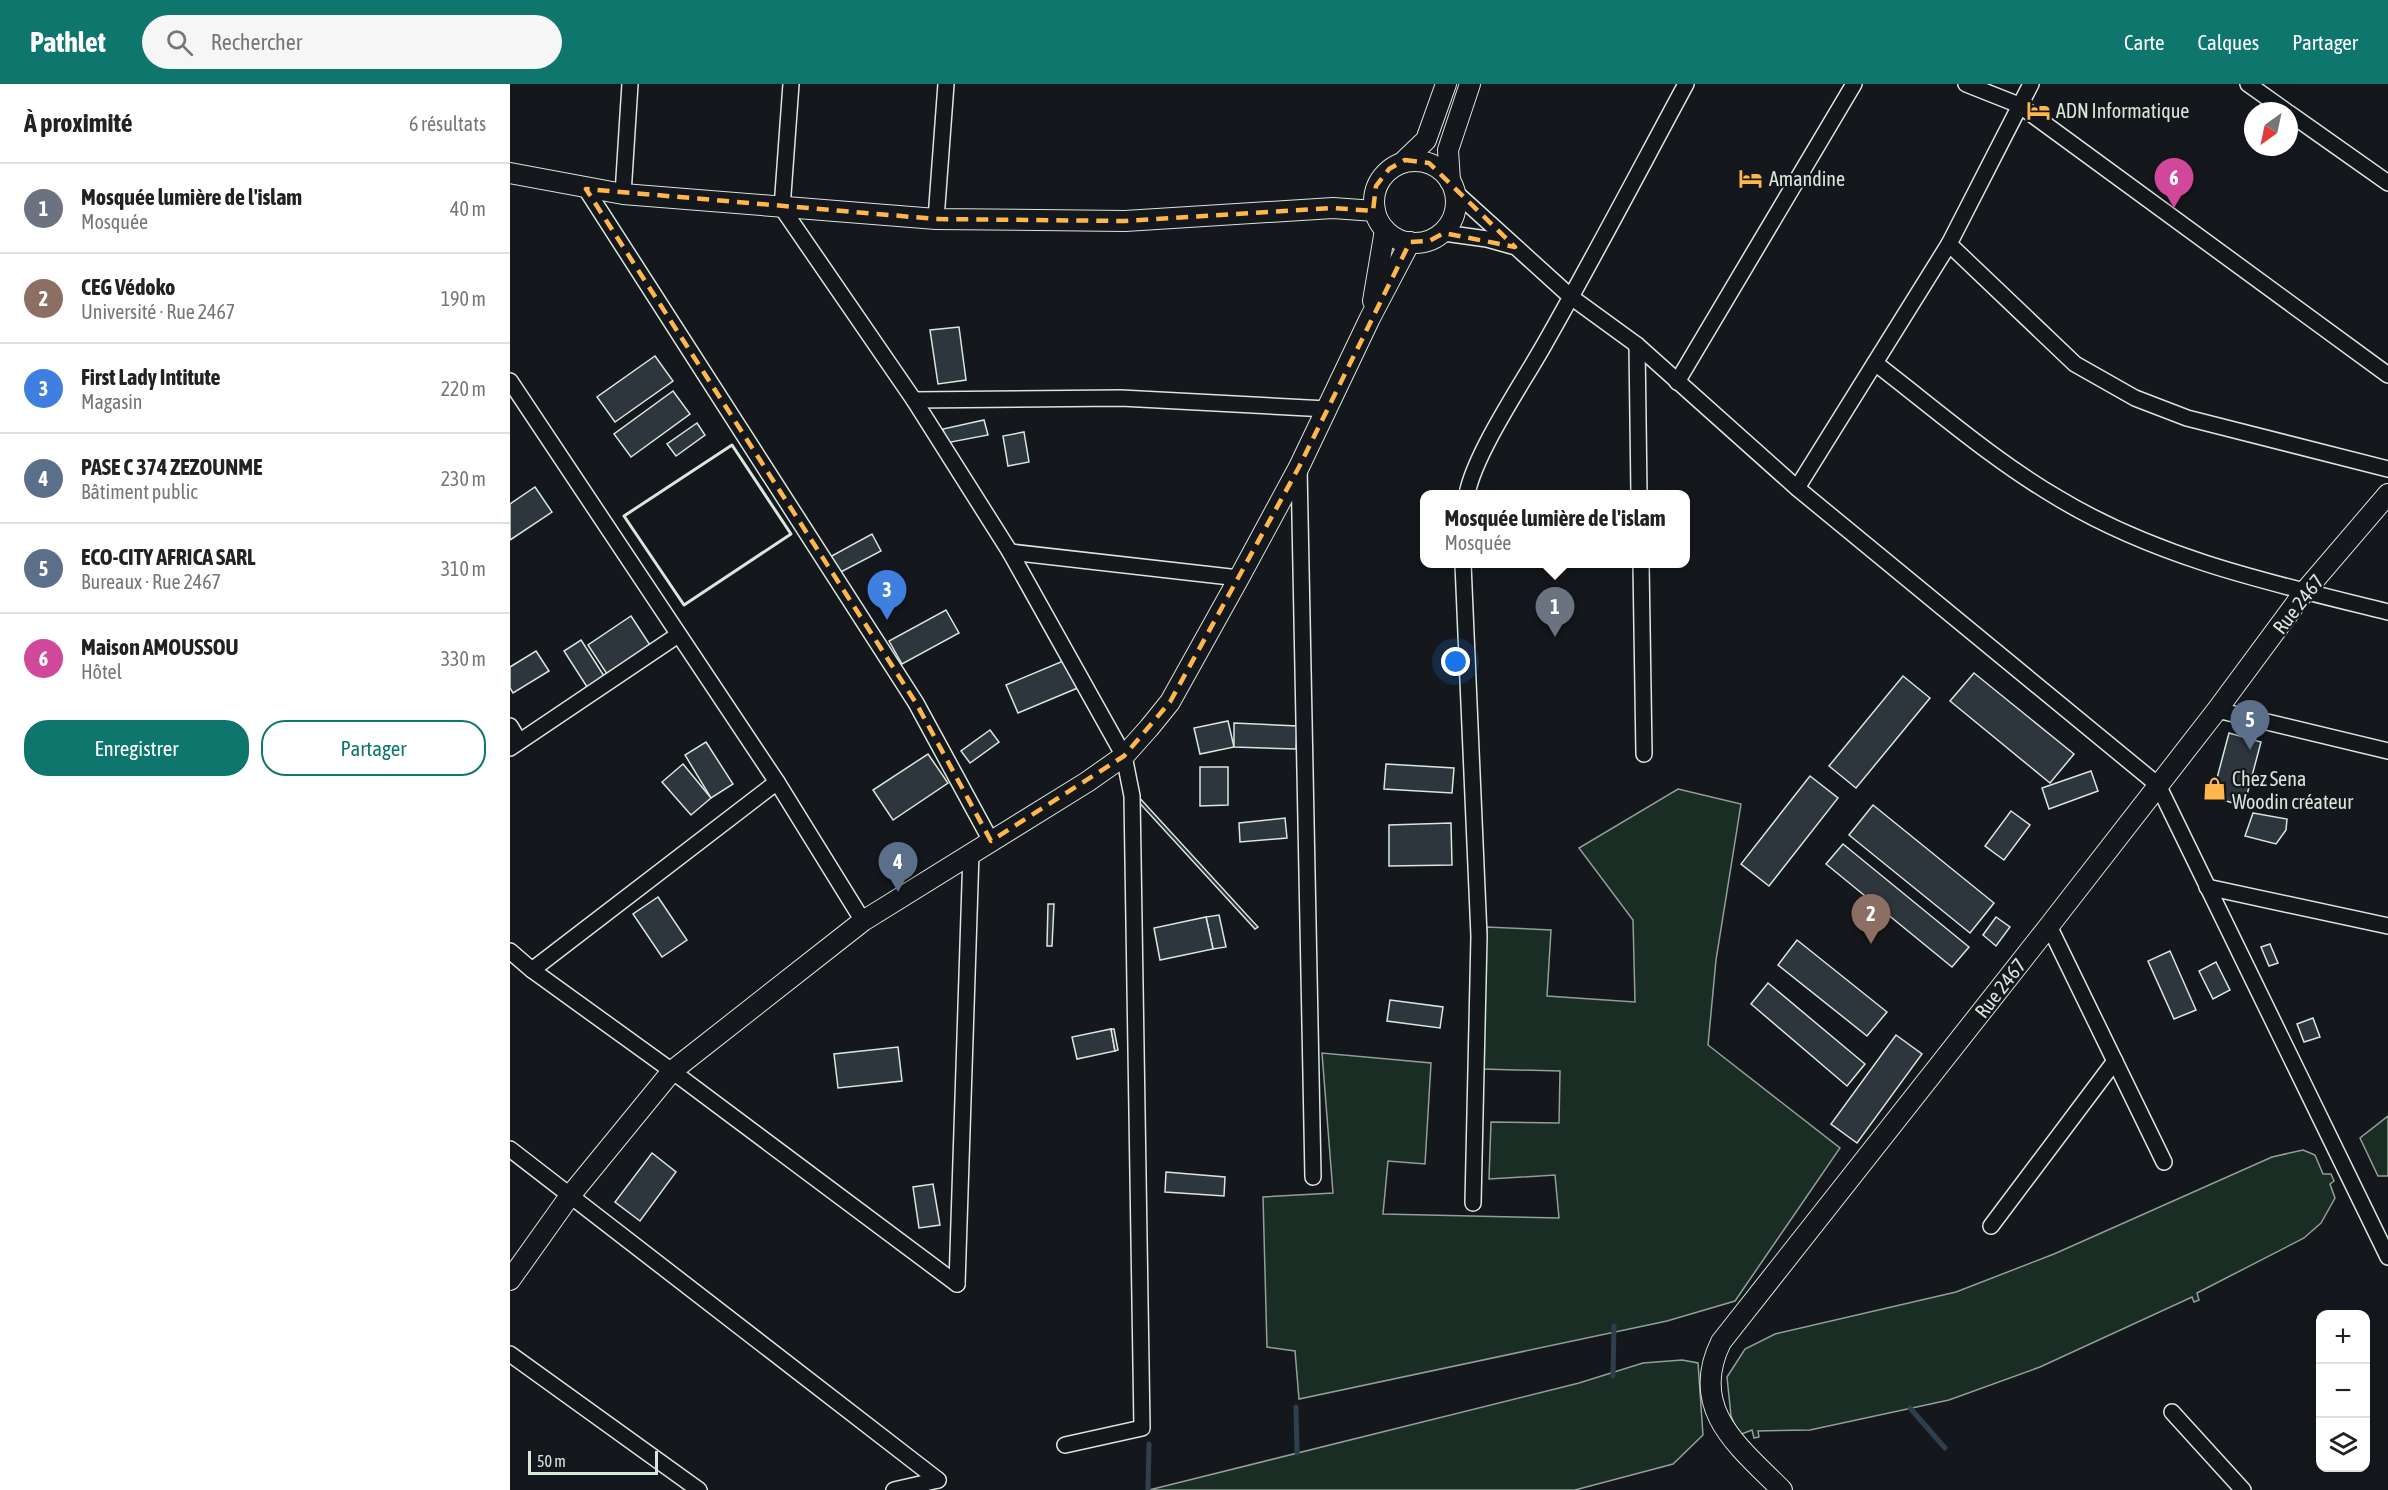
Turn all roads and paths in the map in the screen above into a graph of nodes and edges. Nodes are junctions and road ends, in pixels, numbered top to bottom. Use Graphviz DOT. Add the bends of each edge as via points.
graph roads {
  1 [pos="630,84"];
  2 [pos="791,84"];
  3 [pos="946,84"];
  4 [pos="1446,84"];
  5 [pos="1470,84"];
  6 [pos="1686,84"];
  7 [pos="1854,84"];
  8 [pos="1966,84"];
  9 [pos="2031,84"];
  10 [pos="2248,84"];
  11 [pos="2274,102"];
  12 [pos="2019,105"];
  13 [pos="2298,119"];
  14 [pos="1405,160"];
  15 [pos="510,173"];
  16 [pos="2388,183"];
  17 [pos="1452,186"];
  18 [pos="586,189"];
  19 [pos="623,194"];
  20 [pos="1375,202"];
  21 [pos="782,208"];
  22 [pos="936,219"];
  23 [pos="1385,230"];
  24 [pos="1443,233"];
  25 [pos="1410,242"];
  26 [pos="1949,244"];
  27 [pos="1515,247"];
  28 [pos="1571,297"];
  29 [pos="1370,318"];
  30 [pos="1637,345"];
  31 [pos="1875,363"];
  32 [pos="2388,375"];
  33 [pos="510,381"];
  34 [pos="1677,382"];
  35 [pos="914,400"];
  36 [pos="1327,409"];
  37 [pos="1299,467"];
  38 [pos="2388,470"];
  39 [pos="1797,488"];
  40 [pos="1468,490"];
  41 [pos="1640,490"];
  42 [pos="2388,494"];
  43 [pos="1010,552"];
  44 [pos="1463,568"];
  45 [pos="1641,568"];
  46 [pos="1239,578"];
  47 [pos="2305,591"];
  48 [pos="2388,612"];
  49 [pos="678,635"];
  50 [pos="2217,710"];
  51 [pos="510,726"];
  52 [pos="514,744"];
  53 [pos="2388,751"];
  54 [pos="1644,754"];
  55 [pos="1124,756"];
  56 [pos="777,782"];
  57 [pos="2158,785"];
  58 [pos="992,841"];
  59 [pos="971,853"];
  60 [pos="2207,887"];
  61 [pos="863,921"];
  62 [pos="2049,926"];
  63 [pos="2388,926"];
  64 [pos="510,951"];
  65 [pos="532,970"];
  66 [pos="2115,1061"];
  67 [pos="672,1071"];
  68 [pos="510,1149"];
  69 [pos="2164,1162"];
  70 [pos="1313,1177"];
  71 [pos="569,1197"];
  72 [pos="1473,1203"];
  73 [pos="1991,1226"];
  74 [pos="2388,1257"];
  75 [pos="510,1280"];
  76 [pos="510,1354"];
  77 [pos="2172,1412"];
  78 [pos="1065,1445"];
  79 [pos="699,1490"];
  80 [pos="894,1490"];
  81 [pos="1782,1490"];
  82 [pos="2243,1490"];
  1 -- 19 [label="street"];
  2 -- 21 [label="street"];
  3 -- 22 [label="street"];
  4 -- 14 [label="street" via="1426,140"];
  5 -- 17 [label="street" via="1448,150"];
  6 -- 28 [label="street"];
  7 -- 34 [label="street"];
  8 -- 12 [label="street"];
  9 -- 12 [label="street"];
  10 -- 11 [label="street"];
  12 -- 26 [label="street"];
  12 -- 32 [label="street"];
  13 -- 16 [label="street"];
  14 -- 17 [label="street" via="1439,168"];
  14 -- 20 [label="street" via="1381,177"];
  15 -- 18 [label="street"];
  17 -- 24 [label="street" via="1455,212"];
  17 -- 27 [label="street"];
  18 -- 19 [label="street"];
  18 -- 58 [label="street" via="916,703"];
  19 -- 21 [label="street"];
  20 -- 22 [label="street" via="1125,221"];
  20 -- 23 [label="street"];
  21 -- 22 [label="street"];
  21 -- 35 [label="street"];
  23 -- 25 [label="street"];
  23 -- 29 [label="street"];
  24 -- 25 [label="street" via="1429,241"];
  24 -- 27 [label="street"];
  25 -- 29 [label="street"];
  26 -- 31 [label="street"];
  26 -- 38 [label="street" via="2074,364 2135,398 2187,418"];
  27 -- 28 [label="street"];
  28 -- 30 [label="street"];
  28 -- 40 [label="street" via="1491,439"];
  29 -- 36 [label="street"];
  30 -- 34 [label="street"];
  30 -- 41 [label="street"];
  31 -- 39 [label="street"];
  31 -- 47 [label="street" via="2012,469 2059,499 2182,556"];
  33 -- 49 [label="street"];
  34 -- 39 [label="street"];
  35 -- 36 [label="street" via="1121,398"];
  35 -- 43 [label="street"];
  36 -- 37 [label="street"];
  37 -- 46 [label="street"];
  37 -- 70 [label="street"];
  39 -- 57 [label="street"];
  42 -- 47 [label="street, Rue 2467"];
  43 -- 46 [label="street"];
  43 -- 55 [label="street"];
  44 -- 72 [label="street" via="1479,936"];
  45 -- 54 [label="street"];
  46 -- 55 [label="street" via="1170,702"];
  47 -- 48 [label="street"];
  47 -- 50 [label="street, Rue 2467"];
  49 -- 52 [label="street"];
  49 -- 56 [label="street"];
  50 -- 53 [label="street"];
  50 -- 57 [label="street, Rue 2467"];
  51 -- 52 [label="street"];
  55 -- 58 [label="street"];
  55 -- 78 [label="street" via="1132,796 1142,1428"];
  56 -- 61 [label="street"];
  56 -- 65 [label="street"];
  57 -- 60 [label="street"];
  57 -- 62 [label="street, Rue 2467"];
  58 -- 59 [label="street"];
  59 -- 61 [label="street"];
  59 -- 67 [label="street" via="957,1284"];
  60 -- 63 [label="street"];
  60 -- 74 [label="street"];
  61 -- 67 [label="street"];
  62 -- 66 [label="street"];
  62 -- 81 [label="street, Rue 2467" via="1721,1342 1713,1358 1713,1403 1719,1422 1733,1442"];
  64 -- 65 [label="street"];
  65 -- 67 [label="street"];
  66 -- 69 [label="street"];
  66 -- 73 [label="street"];
  67 -- 71 [label="street"];
  68 -- 71 [label="street"];
  71 -- 75 [label="street"];
  71 -- 80 [label="street" via="938,1480"];
  76 -- 79 [label="street"];
  77 -- 82 [label="street"];
}
